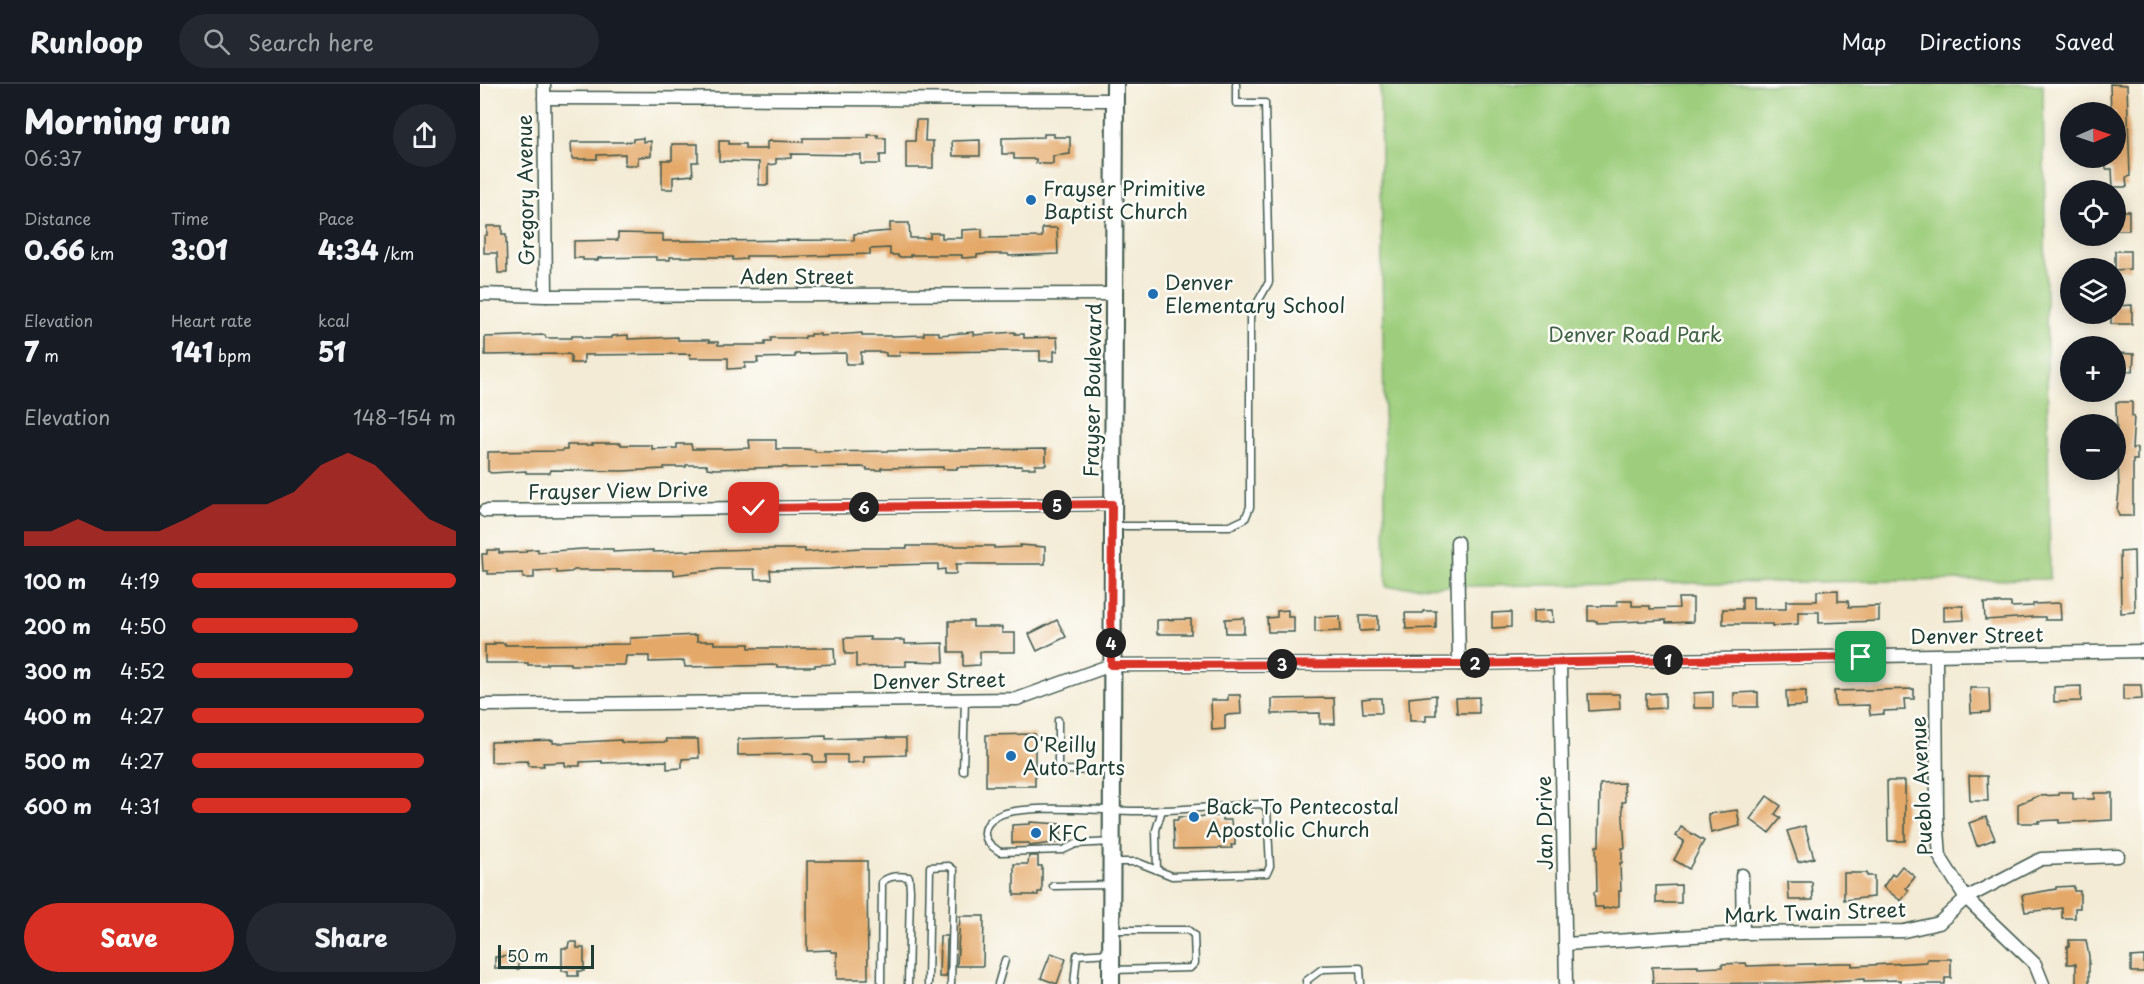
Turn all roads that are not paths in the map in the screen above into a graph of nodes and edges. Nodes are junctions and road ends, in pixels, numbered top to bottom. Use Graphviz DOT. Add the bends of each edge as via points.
graph roads {
  1 [pos="544,84"];
  2 [pos="1236,84"];
  3 [pos="1115,92"];
  4 [pos="544,98"];
  5 [pos="480,294"];
  6 [pos="1114,294"];
  7 [pos="546,296"];
  8 [pos="1112,504"];
  9 [pos="485,511"];
  10 [pos="1112,526"];
  11 [pos="1457,542"];
  12 [pos="2144,651"];
  13 [pos="1936,656"];
  14 [pos="1560,662"];
  15 [pos="1459,664"];
  16 [pos="1111,665"];
  17 [pos="965,699"];
  18 [pos="484,705"];
  19 [pos="1058,720"];
  20 [pos="963,771"];
  21 [pos="1111,771"];
  22 [pos="1111,809"];
  23 [pos="1162,810"];
  24 [pos="1111,842"];
  25 [pos="2118,856"];
  26 [pos="1111,862"];
  27 [pos="1157,870"];
  28 [pos="1742,875"];
  29 [pos="1111,885"];
  30 [pos="1053,886"];
  31 [pos="1966,898"];
  32 [pos="1111,930"];
  33 [pos="1743,933"];
  34 [pos="1565,944"];
  35 [pos="1005,960"];
  36 [pos="1111,969"];
  37 [pos="881,984"];
  38 [pos="908,984"];
  39 [pos="928,984"];
  40 [pos="951,984"];
  41 [pos="998,984"];
  42 [pos="1074,984"];
  43 [pos="1306,984"];
  44 [pos="1360,984"];
  45 [pos="1566,984"];
  46 [pos="2043,984"];
  1 -- 4 [label="street, Gregory Avenue"];
  2 -- 10 [label="lane" via="1236,102 1265,103 1269,282 1250,316 1250,507 1245,519 1230,526"];
  3 -- 4 [label="street"];
  3 -- 6 [label="main road, Frayser Boulevard"];
  4 -- 7 [label="street, Gregory Avenue"];
  5 -- 7 [label="street, Aden Street"];
  6 -- 7 [label="street, Aden Street"];
  6 -- 8 [label="main road, Frayser Boulevard"];
  8 -- 9 [label="street, Frayser View Drive"];
  8 -- 10 [label="main road, Frayser Boulevard"];
  10 -- 16 [label="main road, Frayser Boulevard"];
  11 -- 15 [label="street"];
  12 -- 13 [label="street, Denver Street"];
  13 -- 14 [label="street, Denver Street"];
  13 -- 31 [label="street, Pueblo Avenue" via="1940,857"];
  14 -- 15 [label="street, Denver Street"];
  14 -- 34 [label="street, Jan Drive"];
  15 -- 16 [label="street, Denver Street"];
  16 -- 17 [label="street, Denver Street" via="1017,699"];
  16 -- 21 [label="main road, Frayser Boulevard"];
  17 -- 18 [label="street, Denver Street"];
  17 -- 20 [label="lane"];
  19 -- 21 [label="lane" via="1058,770"];
  21 -- 22 [label="main road, Frayser Boulevard"];
  22 -- 23 [label="lane"];
  22 -- 24 [label="main road, Frayser Boulevard"];
  22 -- 24 [label="lane" via="1017,811 997,816 986,826 985,836 1000,852 1063,850 1076,844"];
  23 -- 27 [label="lane" via="1156,830"];
  23 -- 27 [label="lane" via="1262,804 1267,809 1270,866 1267,873 1172,876"];
  24 -- 26 [label="main road, Frayser Boulevard"];
  25 -- 31 [label="street, Mark Twain Street" via="2041,859"];
  26 -- 27 [label="lane" via="1137,862"];
  26 -- 29 [label="main road, Frayser Boulevard"];
  28 -- 33 [label="street"];
  29 -- 30 [label="lane"];
  29 -- 32 [label="main road, Frayser Boulevard"];
  31 -- 33 [label="street, Mark Twain Street" via="1939,923 1904,930"];
  31 -- 46 [label="street, Pueblo Avenue" via="2035,964"];
  32 -- 36 [label="main road, Frayser Boulevard"];
  32 -- 36 [label="lane" via="1188,930 1194,935 1195,963 1190,968"];
  33 -- 34 [label="street, Mark Twain Street"];
  34 -- 45 [label="street, Jan Drive"];
  35 -- 41 [label="lane"];
  36 -- 42 [label="lane" via="1077,955"];
  37 -- 38 [label="lane" via="882,882 887,877 900,876 909,877 910,890"];
  39 -- 40 [label="lane" via="930,867 949,866 954,870"];
  43 -- 44 [label="lane" via="1322,969 1360,968"];
}
